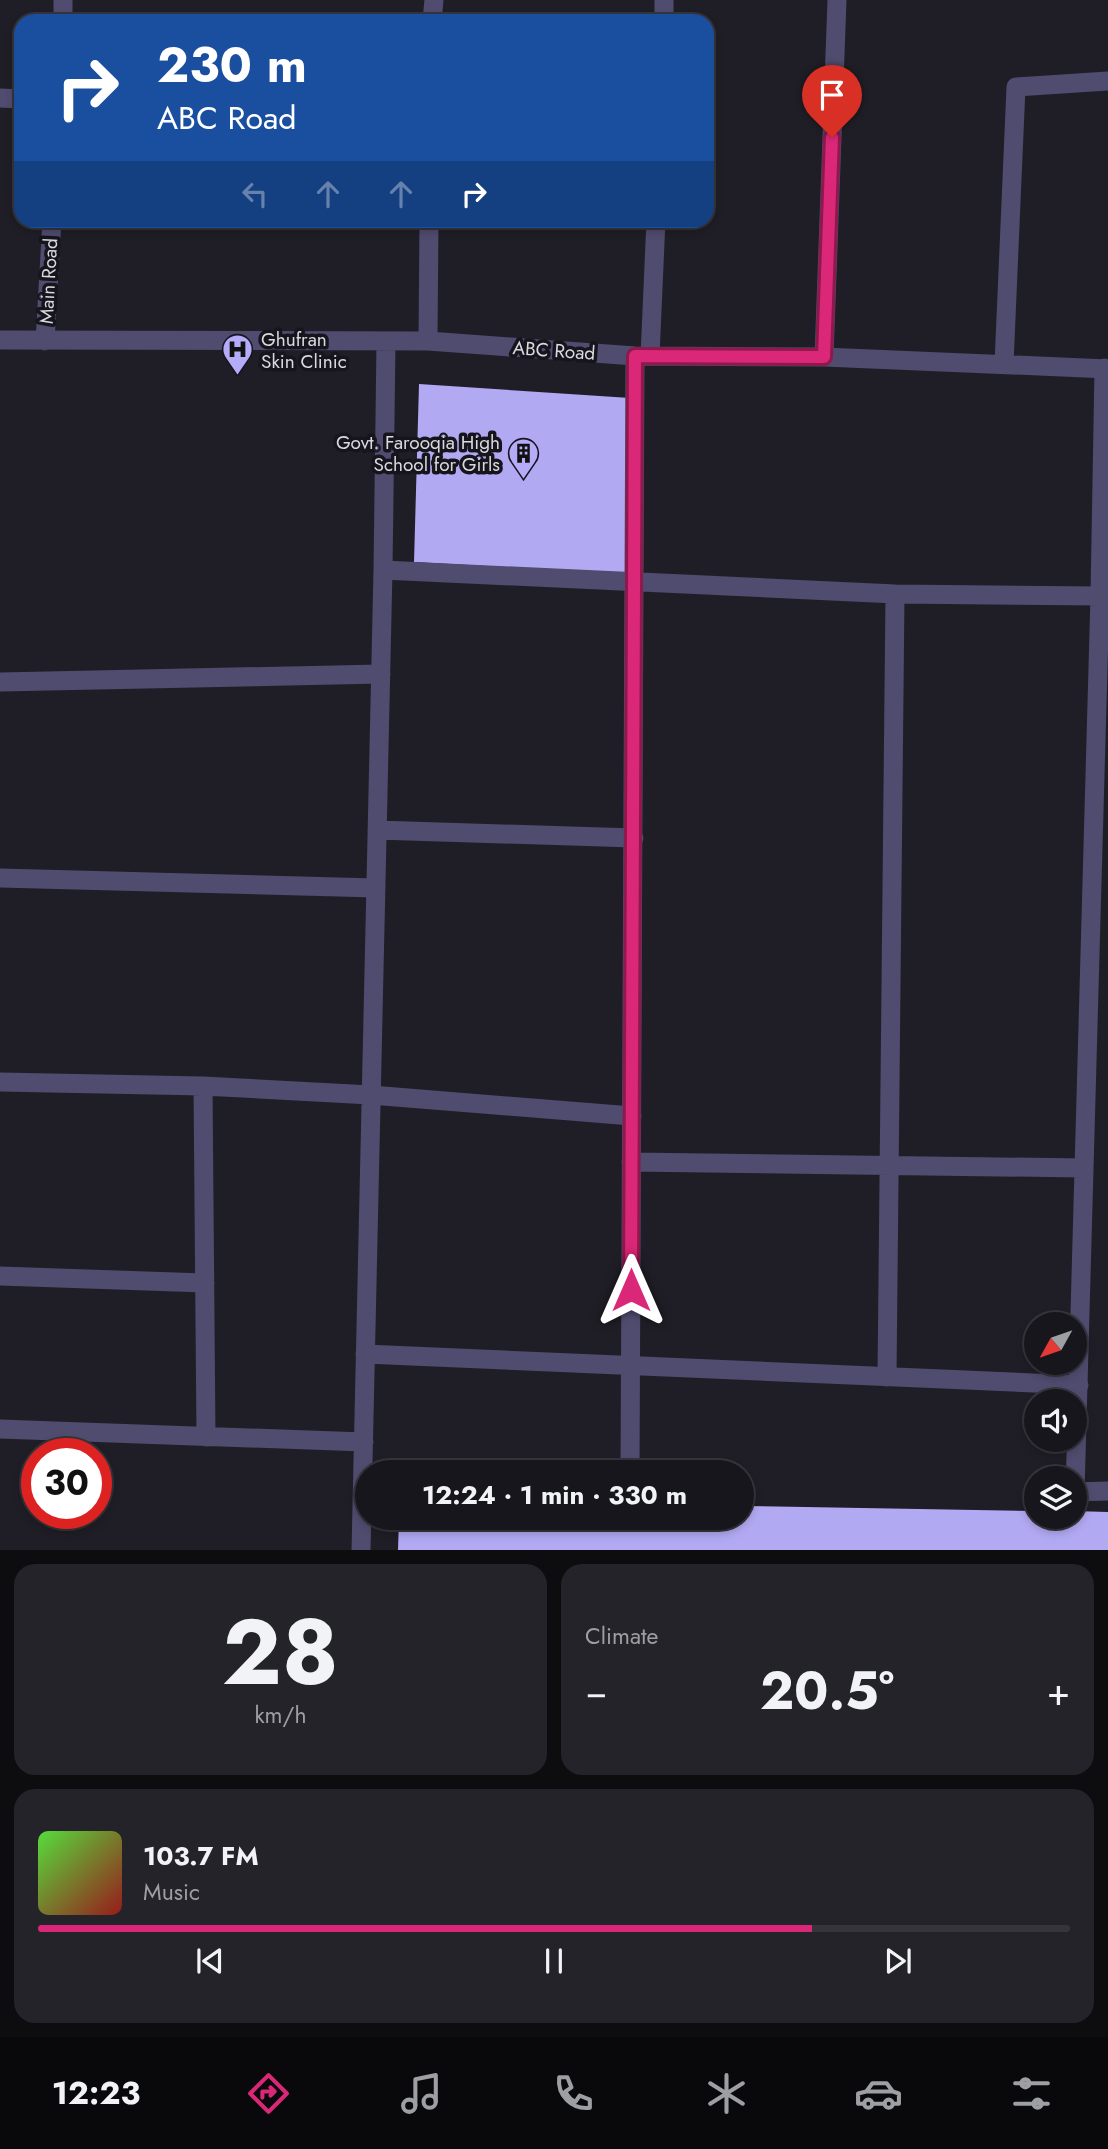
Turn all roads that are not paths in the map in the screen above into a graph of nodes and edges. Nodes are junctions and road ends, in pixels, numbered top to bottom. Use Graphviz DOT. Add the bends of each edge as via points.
graph roads {
  1 [pos="837,0"];
  2 [pos="1108,81"];
  3 [pos="52,228"];
  4 [pos="429,228"];
  5 [pos="655,228"];
  6 [pos="0,340"];
  7 [pos="45,341"];
  8 [pos="428,341"];
  9 [pos="386,342"];
  10 [pos="642,356"];
  11 [pos="824,357"];
  12 [pos="1004,364"];
  13 [pos="1106,368"];
  14 [pos="383,570"];
  15 [pos="635,582"];
  16 [pos="895,594"];
  17 [pos="1100,596"];
  18 [pos="381,674"];
  19 [pos="0,682"];
  20 [pos="377,830"];
  21 [pos="634,838"];
  22 [pos="0,878"];
  23 [pos="376,888"];
  24 [pos="0,1082"];
  25 [pos="203,1086"];
  26 [pos="371,1095"];
  27 [pos="632,1116"];
  28 [pos="631,1162"];
  29 [pos="889,1165"];
  30 [pos="1084,1168"];
  31 [pos="0,1276"];
  32 [pos="205,1283"];
  33 [pos="365,1354"];
  34 [pos="630,1366"];
  35 [pos="887,1377"];
  36 [pos="1079,1385"];
  37 [pos="0,1429"];
  38 [pos="206,1437"];
  39 [pos="363,1442"];
  40 [pos="630,1460"];
  41 [pos="1108,1492"];
  42 [pos="361,1550"];
  1 -- 11 [label="street"];
  2 -- 12 [label="street" via="1016,87"];
  3 -- 7 [label="street, Main Road"];
  4 -- 8 [label="street"];
  5 -- 10 [label="street"];
  6 -- 7 [label="street, ABC Road"];
  7 -- 9 [label="street, ABC Road"];
  8 -- 9 [label="street, ABC Road"];
  8 -- 10 [label="street, ABC Road"];
  9 -- 14 [label="street"];
  10 -- 11 [label="street, ABC Road"];
  10 -- 15 [label="street"];
  11 -- 12 [label="street, ABC Road"];
  12 -- 13 [label="street, ABC Road"];
  13 -- 17 [label="street"];
  14 -- 15 [label="street"];
  14 -- 18 [label="street"];
  15 -- 16 [label="street"];
  15 -- 21 [label="street"];
  16 -- 17 [label="street"];
  16 -- 29 [label="street"];
  17 -- 30 [label="street"];
  18 -- 19 [label="street"];
  18 -- 20 [label="street"];
  20 -- 21 [label="street"];
  20 -- 23 [label="street"];
  21 -- 27 [label="street"];
  22 -- 23 [label="street"];
  23 -- 26 [label="street"];
  24 -- 25 [label="street"];
  25 -- 26 [label="street"];
  25 -- 32 [label="street"];
  26 -- 27 [label="street"];
  26 -- 33 [label="street"];
  27 -- 28 [label="street"];
  28 -- 29 [label="street"];
  28 -- 34 [label="street"];
  29 -- 30 [label="street"];
  29 -- 35 [label="street"];
  30 -- 36 [label="street"];
  31 -- 32 [label="street"];
  32 -- 38 [label="street"];
  33 -- 34 [label="street"];
  33 -- 39 [label="street"];
  34 -- 35 [label="street"];
  34 -- 40 [label="street"];
  35 -- 36 [label="street"];
  36 -- 41 [label="street" via="1076,1492"];
  37 -- 38 [label="street"];
  38 -- 39 [label="street"];
  39 -- 42 [label="street"];
}
